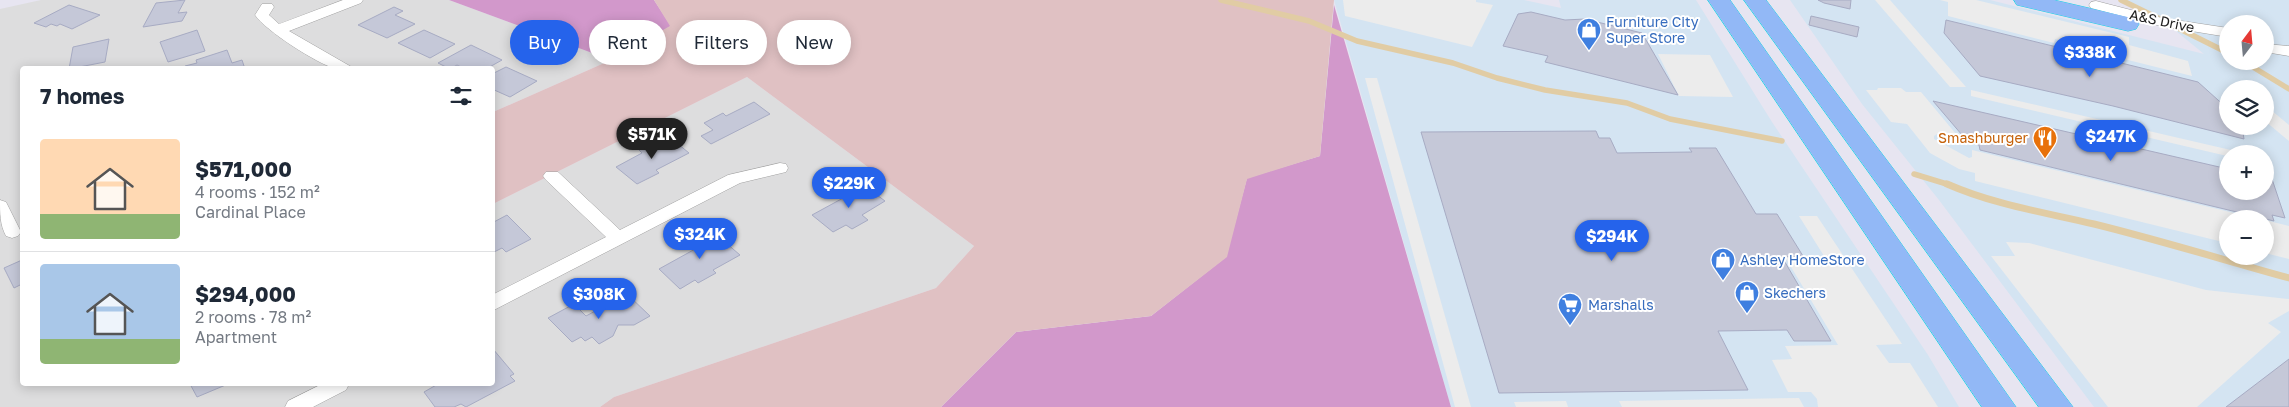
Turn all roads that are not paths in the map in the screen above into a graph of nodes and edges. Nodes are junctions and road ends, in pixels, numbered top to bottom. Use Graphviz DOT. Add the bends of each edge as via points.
graph roads {
  1 [pos="356,0"];
  2 [pos="1719,0"];
  3 [pos="1755,0"];
  4 [pos="1767,0"];
  5 [pos="2024,0"];
  6 [pos="2054,0"];
  7 [pos="268,7"];
  8 [pos="2100,8"];
  9 [pos="277,30"];
  10 [pos="1779,32"];
  11 [pos="2219,38"];
  12 [pos="2274,38"];
  13 [pos="2289,39"];
  14 [pos="2274,49"];
  15 [pos="2289,51"];
  16 [pos="343,66"];
  17 [pos="780,168"];
  18 [pos="552,176"];
  19 [pos="0,206"];
  20 [pos="11,232"];
  21 [pos="619,239"];
  22 [pos="495,302"];
  23 [pos="335,386"];
  24 [pos="294,407"];
  25 [pos="2000,407"];
  26 [pos="2057,407"];
  1 -- 9 [label="street"];
  2 -- 25 [label="highway"];
  3 -- 10 [label="highway"];
  4 -- 10 [label="highway"];
  5 -- 8 [label="highway"];
  6 -- 8 [label="highway"];
  7 -- 9 [label="street" via="262,15"];
  8 -- 11 [label="street, A&S Drive"];
  9 -- 16 [label="street"];
  10 -- 26 [label="highway"];
  12 -- 13 [label="street"];
  14 -- 15 [label="street"];
  17 -- 21 [label="street" via="734,179"];
  18 -- 21 [label="street"];
  19 -- 20 [label="street"];
  21 -- 22 [label="street"];
  23 -- 24 [label="street"];
}
